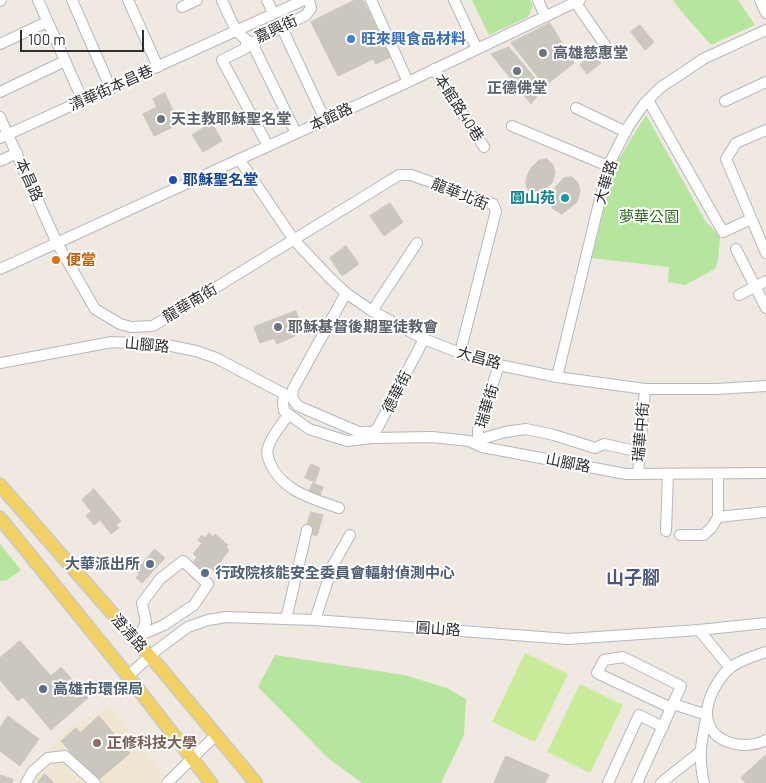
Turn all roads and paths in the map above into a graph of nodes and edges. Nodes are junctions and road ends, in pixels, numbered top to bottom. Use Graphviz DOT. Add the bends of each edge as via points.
graph roads {
  1 [pos="38,0"];
  2 [pos="72,0"];
  3 [pos="128,0"];
  4 [pos="198,0"];
  5 [pos="222,0"];
  6 [pos="267,0"];
  7 [pos="304,0"];
  8 [pos="309,0"];
  9 [pos="371,0"];
  10 [pos="454,0"];
  11 [pos="538,0"];
  12 [pos="760,0"];
  13 [pos="578,1"];
  14 [pos="182,7"];
  15 [pos="273,13"];
  16 [pos="766,13"];
  17 [pos="545,16"];
  18 [pos="47,22"];
  19 [pos="282,28"];
  20 [pos="766,30"];
  21 [pos="236,31"];
  22 [pos="249,42"];
  23 [pos="0,44"];
  24 [pos="605,45"];
  25 [pos="477,49"];
  26 [pos="66,61"];
  27 [pos="158,67"];
  28 [pos="434,69"];
  29 [pos="408,82"];
  30 [pos="766,82"];
  31 [pos="111,89"];
  32 [pos="0,92"];
  33 [pos="648,100"];
  34 [pos="83,101"];
  35 [pos="725,101"];
  36 [pos="576,108"];
  37 [pos="0,117"];
  38 [pos="325,120"];
  39 [pos="512,126"];
  40 [pos="766,130"];
  41 [pos="626,132"];
  42 [pos="296,133"];
  43 [pos="4,136"];
  44 [pos="268,146"];
  45 [pos="484,146"];
  46 [pos="17,153"];
  47 [pos="239,159"];
  48 [pos="0,161"];
  49 [pos="608,166"];
  50 [pos="752,219"];
  51 [pos="294,240"];
  52 [pos="57,243"];
  53 [pos="417,243"];
  54 [pos="736,249"];
  55 [pos="766,253"];
  56 [pos="0,270"];
  57 [pos="766,281"];
  58 [pos="754,287"];
  59 [pos="346,293"];
  60 [pos="739,295"];
  61 [pos="766,308"];
  62 [pos="372,311"];
  63 [pos="424,339"];
  64 [pos="460,353"];
  65 [pos="0,363"];
  66 [pos="499,365"];
  67 [pos="558,377"];
  68 [pos="766,386"];
  69 [pos="645,389"];
  70 [pos="289,396"];
  71 [pos="288,414"];
  72 [pos="362,432"];
  73 [pos="373,438"];
  74 [pos="480,444"];
  75 [pos="640,452"];
  76 [pos="766,473"];
  77 [pos="638,474"];
  78 [pos="668,474"];
  79 [pos="718,474"];
  80 [pos="0,486"];
  81 [pos="339,508"];
  82 [pos="766,512"];
  83 [pos="718,517"];
  84 [pos="0,518"];
  85 [pos="307,530"];
  86 [pos="666,531"];
  87 [pos="350,535"];
  88 [pos="680,535"];
  89 [pos="286,619"];
  90 [pos="315,620"];
  91 [pos="766,623"];
  92 [pos="699,630"];
  93 [pos="137,636"];
  94 [pos="766,652"];
  95 [pos="150,656"];
  96 [pos="730,668"];
  97 [pos="128,676"];
  98 [pos="672,706"];
  99 [pos="707,715"];
  100 [pos="663,727"];
  101 [pos="216,735"];
  102 [pos="766,740"];
  103 [pos="700,752"];
  104 [pos="192,759"];
  105 [pos="26,783"];
  106 [pos="95,783"];
  107 [pos="167,783"];
  108 [pos="211,783"];
  109 [pos="256,783"];
  110 [pos="608,783"];
  111 [pos="637,783"];
  112 [pos="660,783"];
  113 [pos="704,783"];
  1 -- 18 [label="street"];
  2 -- 31 [label="street"];
  3 -- 27 [label="street"];
  4 -- 14 [label="street"];
  5 -- 21 [label="street, 嘉興街"];
  6 -- 15 [label="street"];
  7 -- 15 [label="street, 清華街本昌巷"];
  8 -- 19 [label="street, 嘉興街" via="311,8 306,15"];
  9 -- 29 [label="street"];
  10 -- 25 [label="street"];
  11 -- 17 [label="street"];
  12 -- 16 [label="street"];
  13 -- 17 [label="street, 本館路"];
  13 -- 24 [label="street"];
  15 -- 21 [label="street, 清華街本昌巷"];
  17 -- 25 [label="street, 本館路"];
  18 -- 23 [label="street"];
  18 -- 26 [label="street"];
  19 -- 22 [label="street, 嘉興街"];
  19 -- 38 [label="street"];
  20 -- 33 [label="street, 大華路" via="703,59"];
  21 -- 22 [label="street, 嘉興街"];
  21 -- 27 [label="street, 清華街本昌巷"];
  22 -- 42 [label="street"];
  22 -- 44 [label="street" via="246,48 222,60"];
  25 -- 28 [label="street, 本館路"];
  26 -- 32 [label="street"];
  26 -- 34 [label="street"];
  27 -- 31 [label="street, 清華街本昌巷"];
  28 -- 29 [label="street, 本館路"];
  28 -- 45 [label="street, 本館路40巷"];
  29 -- 38 [label="street, 本館路"];
  30 -- 35 [label="street"];
  31 -- 34 [label="street, 清華街本昌巷"];
  33 -- 41 [label="street, 大華路"];
  33 -- 50 [label="street" via="722,232"];
  34 -- 43 [label="street, 清華街本昌巷"];
  36 -- 41 [label="street"];
  37 -- 43 [label="street, 本昌路"];
  38 -- 42 [label="street, 本館路"];
  39 -- 49 [label="street"];
  40 -- 50 [label="street" via="736,144 726,159"];
  41 -- 49 [label="street, 大華路"];
  42 -- 44 [label="street, 本館路"];
  43 -- 46 [label="street, 本昌路"];
  44 -- 47 [label="street, 本館路"];
  46 -- 48 [label="street"];
  46 -- 52 [label="street, 本昌路"];
  47 -- 51 [label="street, 大昌路"];
  47 -- 52 [label="street, 本館路"];
  49 -- 67 [label="street, 大華路"];
  50 -- 55 [label="street"];
  51 -- 52 [label="street, 龍華南街" via="153,326 130,327 95,309"];
  51 -- 59 [label="street, 大昌路"];
  51 -- 64 [label="street, 龍華北街" via="399,175 411,174 493,204 496,212"];
  52 -- 56 [label="street, 本館路"];
  53 -- 62 [label="street"];
  54 -- 58 [label="street"];
  57 -- 58 [label="street"];
  58 -- 60 [label="street"];
  58 -- 61 [label="street"];
  59 -- 62 [label="street, 大昌路"];
  59 -- 70 [label="street"];
  62 -- 63 [label="street, 大昌路"];
  63 -- 64 [label="street, 大昌路"];
  63 -- 72 [label="street, 德華街" via="377,429"];
  64 -- 66 [label="street, 大昌路"];
  65 -- 70 [label="street, 山腳路" via="112,342 167,345 216,358"];
  66 -- 67 [label="street, 大昌路"];
  66 -- 74 [label="street, 瑞華街" via="478,430"];
  67 -- 69 [label="street, 大昌路"];
  68 -- 69 [label="street, 大昌路"];
  69 -- 75 [label="street, 瑞華中街"];
  70 -- 71 [label="street" via="283,402 284,411"];
  70 -- 72 [label="street, 山腳路" via="298,406"];
  71 -- 73 [label="street, 山腳路" via="309,429 347,441"];
  71 -- 81 [label="street" via="268,448 274,472 289,488"];
  72 -- 73 [label="street, 山腳路"];
  73 -- 74 [label="street, 山腳路" via="432,437"];
  74 -- 75 [label="street" via="506,432 526,429 595,448 604,444"];
  74 -- 77 [label="street, 山腳路"];
  75 -- 77 [label="street, 瑞華中街"];
  76 -- 79 [label="street, 山腳路"];
  77 -- 78 [label="street, 山腳路"];
  78 -- 79 [label="street, 山腳路"];
  78 -- 86 [label="street"];
  79 -- 83 [label="street"];
  80 -- 93 [label="main road, 澄清路"];
  82 -- 83 [label="street"];
  83 -- 88 [label="street" via="704,535"];
  84 -- 97 [label="main road, 澄清路"];
  85 -- 89 [label="street"];
  87 -- 90 [label="street" via="333,565"];
  89 -- 90 [label="street, 圓山路"];
  89 -- 95 [label="street, 圓山路" via="226,617 208,620 188,627"];
  90 -- 92 [label="street, 圓山路" via="568,639"];
  91 -- 92 [label="street, 圓山路"];
  92 -- 96 [label="street"];
  93 -- 93 [label="street" via="164,625 194,606 208,584 183,561 160,579 142,603 146,622"];
  93 -- 95 [label="main road, 澄清路"];
  94 -- 96 [label="street"];
  95 -- 97 [label="street, 圓山路"];
  95 -- 101 [label="main road, 澄清路"];
  96 -- 99 [label="street" via="711,695"];
  97 -- 104 [label="main road, 澄清路"];
  98 -- 98 [label="street" via="681,686 623,657 604,660 597,673"];
  98 -- 99 [label="street"];
  98 -- 100 [label="street"];
  99 -- 102 [label="street" via="710,726 725,741 751,746"];
  99 -- 103 [label="street"];
  100 -- 110 [label="street" via="639,716"];
  100 -- 111 [label="street"];
  101 -- 104 [label="street"];
  101 -- 109 [label="main road, 澄清路"];
  103 -- 112 [label="street"];
  103 -- 113 [label="street"];
  104 -- 107 [label="street"];
  104 -- 108 [label="main road, 澄清路"];
  105 -- 106 [label="street" via="33,771 48,758 65,756"];
}
